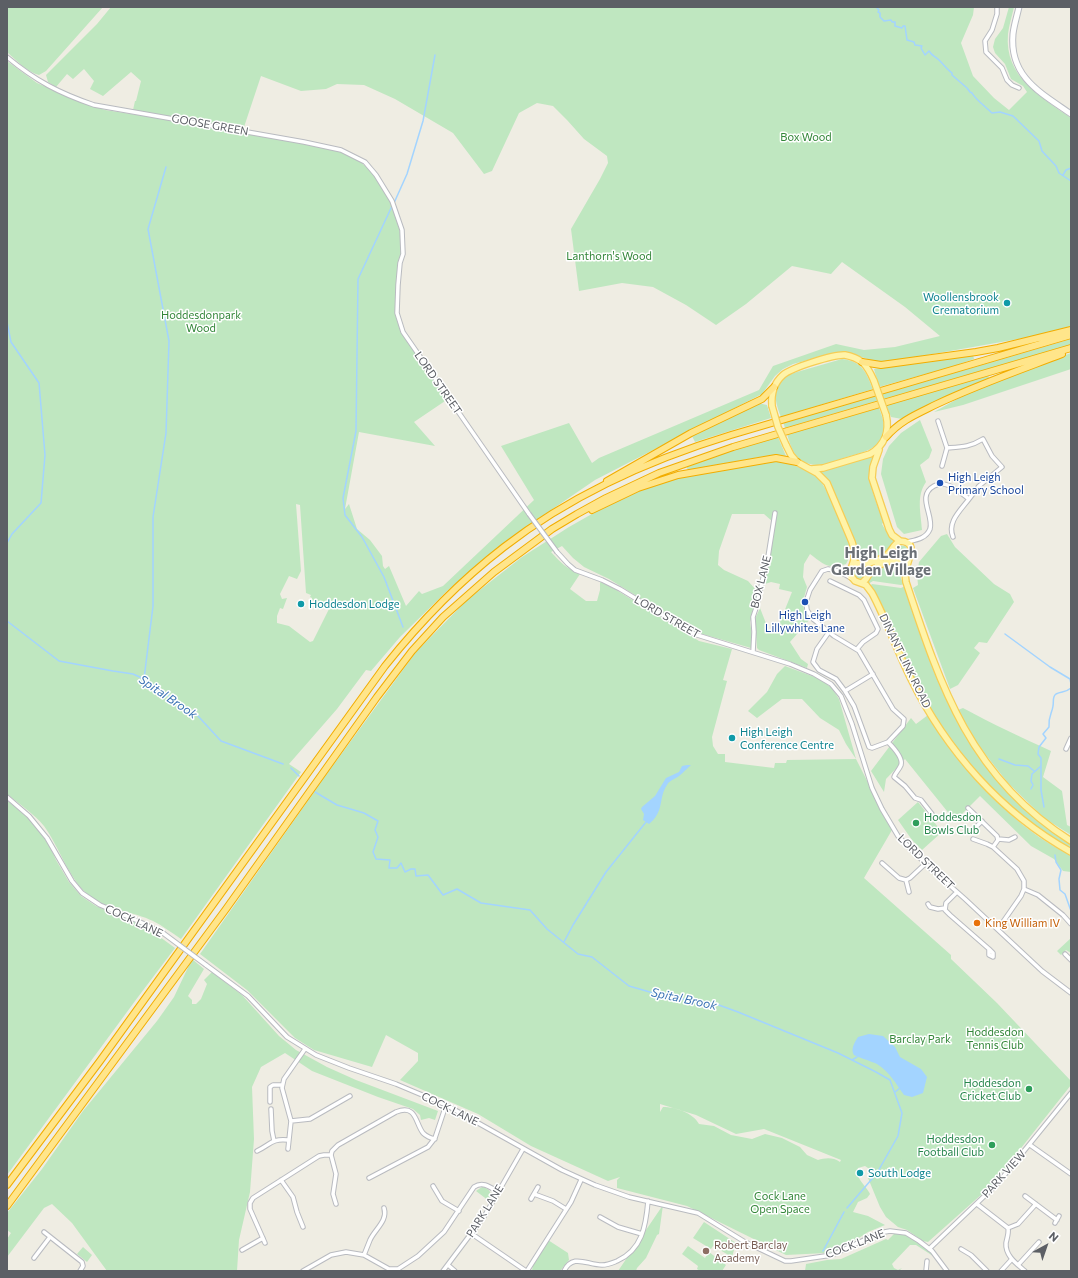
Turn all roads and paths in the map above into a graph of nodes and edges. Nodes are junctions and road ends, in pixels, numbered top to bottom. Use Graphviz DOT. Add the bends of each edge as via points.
graph roads {
  1 [pos="997,7"];
  2 [pos="1019,7"];
  3 [pos="7,57"];
  4 [pos="1019,88"];
  5 [pos="1071,114"];
  6 [pos="365,162"];
  7 [pos="1071,330"];
  8 [pos="1071,335"];
  9 [pos="1071,349"];
  10 [pos="862,362"];
  11 [pos="774,387"];
  12 [pos="938,421"];
  13 [pos="886,437"];
  14 [pos="879,448"];
  15 [pos="947,448"];
  16 [pos="797,462"];
  17 [pos="942,466"];
  18 [pos="809,469"];
  19 [pos="583,496"];
  20 [pos="969,499"];
  21 [pos="775,513"];
  22 [pos="552,529"];
  23 [pos="953,537"];
  24 [pos="917,540"];
  25 [pos="903,542"];
  26 [pos="911,549"];
  27 [pos="908,560"];
  28 [pos="852,567"];
  29 [pos="839,571"];
  30 [pos="851,578"];
  31 [pos="830,581"];
  32 [pos="862,583"];
  33 [pos="829,632"];
  34 [pos="857,649"];
  35 [pos="753,652"];
  36 [pos="873,674"];
  37 [pos="845,691"];
  38 [pos="1071,738"];
  39 [pos="888,742"];
  40 [pos="1066,749"];
  41 [pos="7,797"];
  42 [pos="968,808"];
  43 [pos="932,814"];
  44 [pos="982,821"];
  45 [pos="976,827"];
  46 [pos="1015,837"];
  47 [pos="973,839"];
  48 [pos="998,839"];
  49 [pos="1071,841"];
  50 [pos="993,847"];
  51 [pos="1071,852"];
  52 [pos="882,863"];
  53 [pos="925,864"];
  54 [pos="906,880"];
  55 [pos="1024,889"];
  56 [pos="909,892"];
  57 [pos="957,892"];
  58 [pos="928,904"];
  59 [pos="945,908"];
  60 [pos="1071,924"];
  61 [pos="998,929"];
  62 [pos="989,949"];
  63 [pos="1065,954"];
  64 [pos="1071,960"];
  65 [pos="1071,993"];
  66 [pos="305,1049"];
  67 [pos="264,1085"];
  68 [pos="282,1085"];
  69 [pos="270,1087"];
  70 [pos="1071,1093"];
  71 [pos="350,1096"];
  72 [pos="270,1102"];
  73 [pos="446,1105"];
  74 [pos="271,1109"];
  75 [pos="291,1121"];
  76 [pos="434,1139"];
  77 [pos="288,1140"];
  78 [pos="274,1141"];
  79 [pos="1030,1145"];
  80 [pos="288,1149"];
  81 [pos="523,1149"];
  82 [pos="257,1151"];
  83 [pos="331,1155"];
  84 [pos="1071,1174"];
  85 [pos="369,1178"];
  86 [pos="281,1180"];
  87 [pos="581,1180"];
  88 [pos="7,1185"];
  89 [pos="433,1186"];
  90 [pos="538,1188"];
  91 [pos="498,1192"];
  92 [pos="534,1194"];
  93 [pos="1025,1196"];
  94 [pos="531,1199"];
  95 [pos="648,1201"];
  96 [pos="336,1204"];
  97 [pos="977,1204"];
  98 [pos="1036,1204"];
  99 [pos="7,1206"];
  100 [pos="384,1208"];
  101 [pos="566,1210"];
  102 [pos="458,1211"];
  103 [pos="600,1217"];
  104 [pos="1057,1220"];
  105 [pos="303,1227"];
  106 [pos="1008,1228"];
  107 [pos="44,1232"];
  108 [pos="472,1234"];
  109 [pos="642,1234"];
  110 [pos="50,1237"];
  111 [pos="263,1238"];
  112 [pos="266,1242"];
  113 [pos="1039,1242"];
  114 [pos="929,1249"];
  115 [pos="961,1249"];
  116 [pos="242,1250"];
  117 [pos="364,1256"];
  118 [pos="34,1258"];
  119 [pos="1012,1259"];
  120 [pos="927,1261"];
  121 [pos="448,1265"];
  122 [pos="1018,1265"];
  123 [pos="399,1270"];
  124 [pos="80,1271"];
  125 [pos="303,1271"];
  126 [pos="444,1271"];
  127 [pos="455,1271"];
  128 [pos="527,1271"];
  129 [pos="564,1271"];
  130 [pos="926,1271"];
  131 [pos="946,1271"];
  132 [pos="987,1271"];
  133 [pos="1001,1271"];
  134 [pos="1025,1271"];
  1 -- 4 [label="street" via="992,30 985,41 986,52 1002,68 1007,80"];
  2 -- 5 [label="main road" via="1012,43 1017,66 1040,93"];
  3 -- 6 [label="street, GOOSE GREEN" via="38,81 103,107 304,142 341,150"];
  6 -- 35 [label="street, LORD STREET, bridge" via="392,201 402,230 403,254 398,279 397,313 403,332 557,552 575,570 615,587 694,634"];
  7 -- 10 [label="highway" via="976,352 880,365"];
  8 -- 19 [label="highway" via="708,442 659,460"];
  9 -- 13 [label="highway" via="947,399 896,426"];
  9 -- 22 [label="highway" via="695,459 612,494"];
  10 -- 11 [label="main road" via="845,355 801,366 783,374"];
  10 -- 13 [label="main road, bridge" via="871,374 886,415"];
  11 -- 16 [label="main road, bridge" via="772,406 778,427"];
  11 -- 19 [label="highway" via="762,399 656,452"];
  12 -- 15 [label="street"];
  13 -- 14 [label="main road"];
  14 -- 18 [label="main road" via="870,454 823,468"];
  14 -- 25 [label="main road" via="873,466 874,485 892,535"];
  15 -- 17 [label="street"];
  15 -- 20 [label="street" via="972,445 983,439 992,456 1002,467 979,486"];
  16 -- 18 [label="main road"];
  16 -- 22 [label="highway" via="776,458 694,471 662,479"];
  18 -- 28 [label="main road" via="823,478 831,490 852,542"];
  19 -- 88 [label="highway" via="504,546 471,574 403,643 366,690 216,902"];
  20 -- 23 [label="street" via="952,522"];
  20 -- 24 [label="street" via="947,484 933,487 925,499 930,529"];
  21 -- 35 [label="street, BOX LANE" via="768,557 752,617"];
  22 -- 99 [label="highway" via="494,572 448,612 394,674 217,922"];
  24 -- 25 [label="street"];
  24 -- 26 [label="street"];
  25 -- 26 [label="main road"];
  25 -- 28 [label="main road" via="894,545 883,558"];
  26 -- 27 [label="main road, DINANT LINK ROAD"];
  27 -- 32 [label="main road" via="889,561 877,566"];
  27 -- 49 [label="main road, DINANT LINK ROAD" via="905,576 911,598 941,682 966,732 993,771 1017,798 1040,819"];
  28 -- 29 [label="street"];
  28 -- 30 [label="main road"];
  29 -- 30 [label="street"];
  29 -- 33 [label="street" via="822,571 813,584 806,602 809,614"];
  30 -- 32 [label="main road"];
  31 -- 34 [label="street" via="864,600 878,629 876,634"];
  32 -- 51 [label="main road, DINANT LINK ROAD" via="872,593 919,694 960,756 993,793 1022,819"];
  33 -- 34 [label="street"];
  33 -- 37 [label="street" via="817,649 813,662 819,670 836,680"];
  34 -- 36 [label="street"];
  35 -- 53 [label="street, LORD STREET" via="808,671 836,689 850,717 870,781 882,809 898,836"];
  36 -- 37 [label="street"];
  36 -- 39 [label="street" via="892,709 905,721"];
  37 -- 39 [label="street" via="854,706 869,747"];
  38 -- 40 [label="street"];
  39 -- 43 [label="street" via="901,760 894,777 915,798 921,800"];
  41 -- 66 [label="street, COCK LANE, bridge" via="47,838 82,893 100,906 163,933 248,996 280,1030"];
  42 -- 44 [label="street"];
  44 -- 45 [label="street"];
  44 -- 48 [label="street"];
  46 -- 48 [label="street" via="1010,840"];
  47 -- 50 [label="street"];
  48 -- 50 [label="street"];
  50 -- 55 [label="street" via="1020,872"];
  52 -- 54 [label="street"];
  53 -- 54 [label="street"];
  53 -- 57 [label="street, LORD STREET"];
  54 -- 56 [label="street"];
  55 -- 60 [label="street" via="1038,895"];
  55 -- 61 [label="street"];
  57 -- 59 [label="street" via="946,903"];
  57 -- 61 [label="street, LORD STREET"];
  58 -- 59 [label="street" via="932,908"];
  59 -- 62 [label="street"];
  61 -- 65 [label="street, LORD STREET" via="1042,971"];
  63 -- 64 [label="street"];
  66 -- 68 [label="street"];
  66 -- 73 [label="street, COCK LANE"];
  67 -- 69 [label="street"];
  68 -- 69 [label="street"];
  68 -- 75 [label="street"];
  69 -- 72 [label="street"];
  70 -- 79 [label="street, PARK VIEW"];
  71 -- 75 [label="street" via="310,1119"];
  73 -- 76 [label="street"];
  73 -- 81 [label="street, COCK LANE"];
  74 -- 78 [label="street"];
  75 -- 77 [label="street"];
  76 -- 83 [label="street" via="422,1132 412,1113 400,1110 338,1145"];
  76 -- 85 [label="street" via="425,1150"];
  77 -- 78 [label="street"];
  77 -- 80 [label="street"];
  78 -- 82 [label="street"];
  79 -- 84 [label="street"];
  79 -- 97 [label="street, PARK VIEW"];
  81 -- 87 [label="street, COCK LANE"];
  81 -- 91 [label="street, PARK LANE"];
  83 -- 86 [label="street" via="319,1156"];
  83 -- 96 [label="street" via="336,1174 333,1194"];
  86 -- 105 [label="street" via="293,1197"];
  86 -- 111 [label="street" via="255,1195 250,1203 251,1212"];
  87 -- 95 [label="street, COCK LANE"];
  87 -- 101 [label="street"];
  89 -- 102 [label="street" via="442,1200"];
  90 -- 92 [label="street"];
  91 -- 102 [label="street" via="486,1184 477,1185"];
  91 -- 108 [label="street, PARK LANE"];
  92 -- 94 [label="street"];
  92 -- 101 [label="street" via="549,1199"];
  93 -- 98 [label="street"];
  95 -- 109 [label="street"];
  95 -- 114 [label="street, COCK LANE" via="698,1213 745,1242 785,1261 832,1255 885,1231 906,1233"];
  97 -- 106 [label="street"];
  97 -- 114 [label="street, PARK VIEW"];
  98 -- 104 [label="street"];
  98 -- 106 [label="street" via="1018,1224"];
  100 -- 117 [label="street" via="384,1220 370,1240"];
  101 -- 128 [label="street"];
  102 -- 123 [label="street" via="444,1232 426,1250"];
  103 -- 109 [label="street"];
  106 -- 119 [label="street" via="1006,1249"];
  107 -- 110 [label="street"];
  108 -- 121 [label="street, PARK LANE"];
  108 -- 128 [label="street"];
  109 -- 129 [label="street" via="633,1250 623,1258 603,1265 573,1262"];
  110 -- 118 [label="street"];
  110 -- 124 [label="street" via="82,1262"];
  111 -- 112 [label="street"];
  111 -- 116 [label="street"];
  113 -- 122 [label="street"];
  114 -- 131 [label="street, COCK LANE"];
  115 -- 132 [label="street"];
  117 -- 123 [label="street" via="389,1269"];
  117 -- 125 [label="street" via="351,1252 336,1254"];
  119 -- 122 [label="street"];
  119 -- 133 [label="street"];
  120 -- 130 [label="street"];
  121 -- 126 [label="street, PARK LANE"];
  121 -- 127 [label="street"];
  122 -- 134 [label="street"];
}
